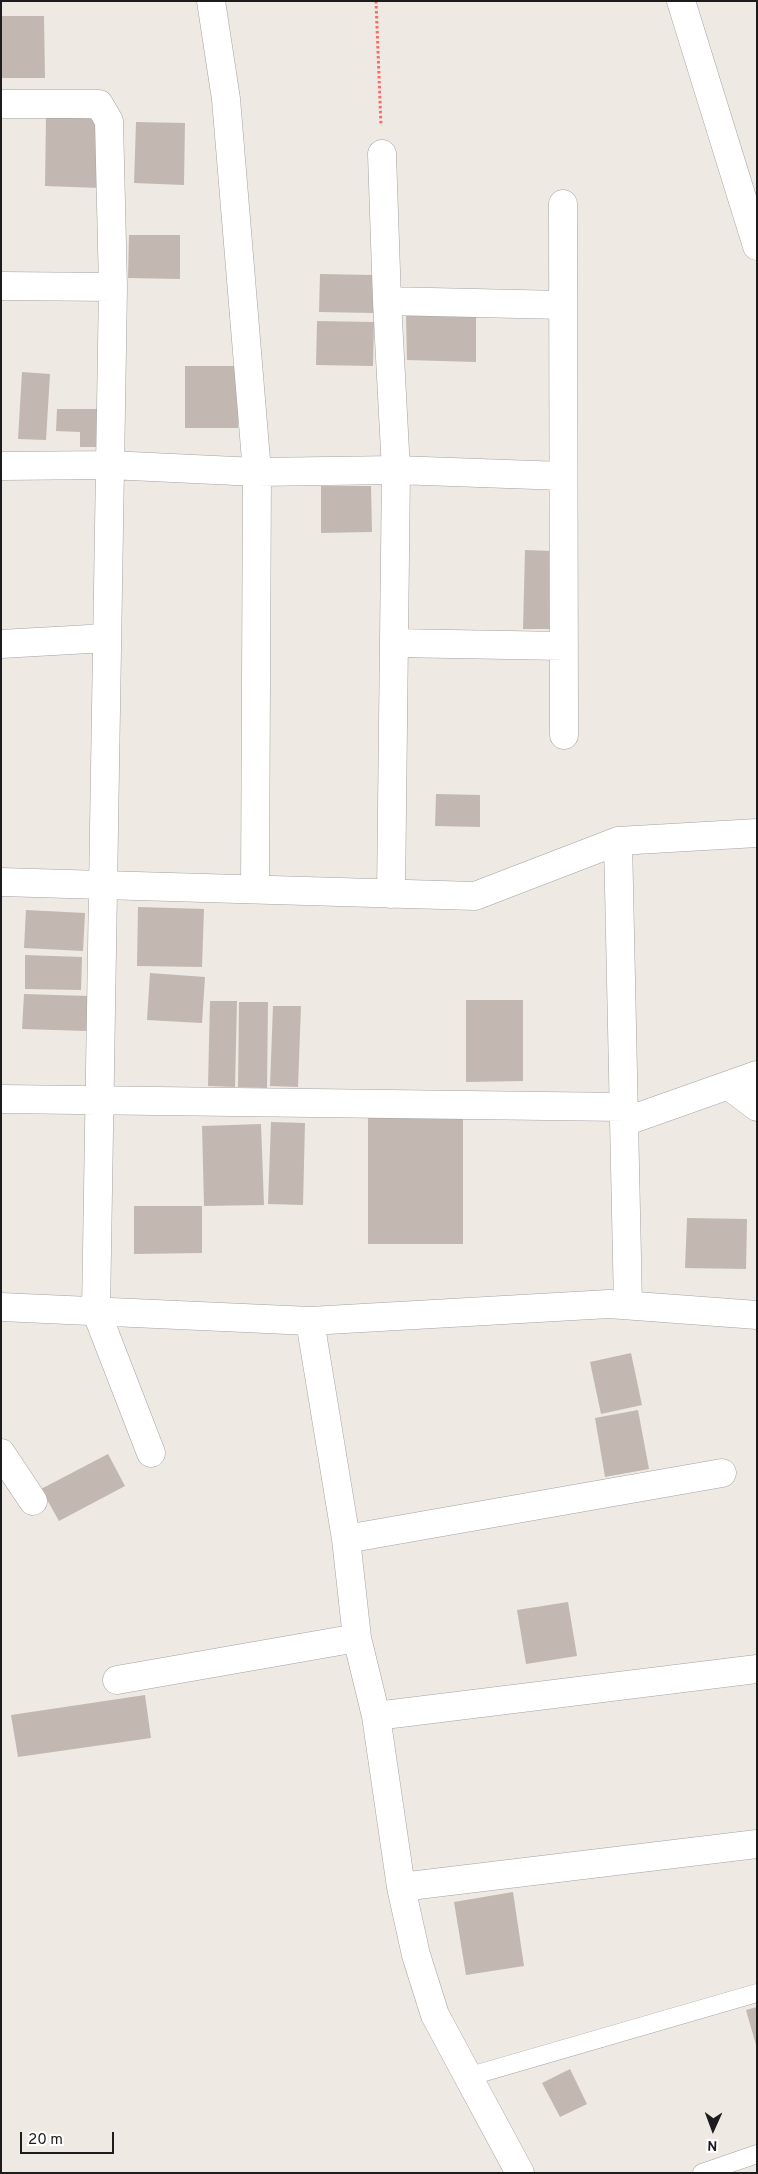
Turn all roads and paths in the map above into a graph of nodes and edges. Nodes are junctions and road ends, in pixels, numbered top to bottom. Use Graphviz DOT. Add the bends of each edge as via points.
graph roads {
  1 [pos="211,1"];
  2 [pos="376,1"];
  3 [pos="681,1"];
  4 [pos="1,104"];
  5 [pos="382,154"];
  6 [pos="563,204"];
  7 [pos="757,246"];
  8 [pos="1,286"];
  9 [pos="113,287"];
  10 [pos="387,301"];
  11 [pos="564,305"];
  12 [pos="109,465"];
  13 [pos="1,466"];
  14 [pos="396,470"];
  15 [pos="257,472"];
  16 [pos="564,476"];
  17 [pos="106,638"];
  18 [pos="394,642"];
  19 [pos="1,644"];
  20 [pos="564,646"];
  21 [pos="564,735"];
  22 [pos="757,833"];
  23 [pos="618,841"];
  24 [pos="1,882"];
  25 [pos="102,884"];
  26 [pos="255,889"];
  27 [pos="391,894"];
  28 [pos="757,1075"];
  29 [pos="729,1086"];
  30 [pos="1,1099"];
  31 [pos="99,1100"];
  32 [pos="757,1107"];
  33 [pos="624,1114"];
  34 [pos="628,1305"];
  35 [pos="1,1307"];
  36 [pos="96,1311"];
  37 [pos="757,1315"];
  38 [pos="310,1321"];
  39 [pos="151,1452"];
  40 [pos="1,1453"];
  41 [pos="722,1474"];
  42 [pos="33,1501"];
  43 [pos="346,1540"];
  44 [pos="357,1638"];
  45 [pos="757,1669"];
  46 [pos="117,1680"];
  47 [pos="376,1716"];
  48 [pos="757,1844"];
  49 [pos="401,1887"];
  50 [pos="757,1993"];
  51 [pos="467,2076"];
  52 [pos="757,2154"];
  53 [pos="520,2173"];
  54 [pos="702,2173"];
  1 -- 15 [label="street" via="226,99"];
  2 -- 5 [label="path"];
  3 -- 7 [label="street"];
  4 -- 9 [label="street" via="99,104 109,121"];
  5 -- 10 [label="street"];
  6 -- 11 [label="street"];
  8 -- 9 [label="street"];
  9 -- 12 [label="street"];
  10 -- 11 [label="street"];
  10 -- 14 [label="street"];
  11 -- 16 [label="street"];
  12 -- 13 [label="street"];
  12 -- 15 [label="street"];
  12 -- 17 [label="street"];
  14 -- 15 [label="street"];
  14 -- 16 [label="street"];
  14 -- 18 [label="street"];
  15 -- 26 [label="street"];
  16 -- 20 [label="street"];
  17 -- 19 [label="street"];
  17 -- 25 [label="street"];
  18 -- 20 [label="street"];
  18 -- 27 [label="street"];
  20 -- 21 [label="street"];
  22 -- 23 [label="street"];
  23 -- 27 [label="street" via="475,896"];
  23 -- 33 [label="street"];
  24 -- 25 [label="street"];
  25 -- 26 [label="street"];
  25 -- 31 [label="street"];
  26 -- 27 [label="street"];
  28 -- 29 [label="street"];
  29 -- 32 [label="street"];
  29 -- 33 [label="street"];
  30 -- 31 [label="street"];
  31 -- 33 [label="street"];
  31 -- 36 [label="street"];
  33 -- 34 [label="street"];
  34 -- 37 [label="street"];
  34 -- 38 [label="street"];
  35 -- 36 [label="street"];
  36 -- 38 [label="street"];
  36 -- 39 [label="street"];
  38 -- 43 [label="street"];
  40 -- 42 [label="street"];
  41 -- 43 [label="street"];
  43 -- 44 [label="street"];
  44 -- 46 [label="street"];
  44 -- 47 [label="street"];
  45 -- 47 [label="street"];
  47 -- 49 [label="street"];
  48 -- 49 [label="street"];
  49 -- 51 [label="street" via="416,1955 435,2015"];
  50 -- 51 [label="lane"];
  51 -- 53 [label="street"];
  52 -- 54 [label="lane"];
}
